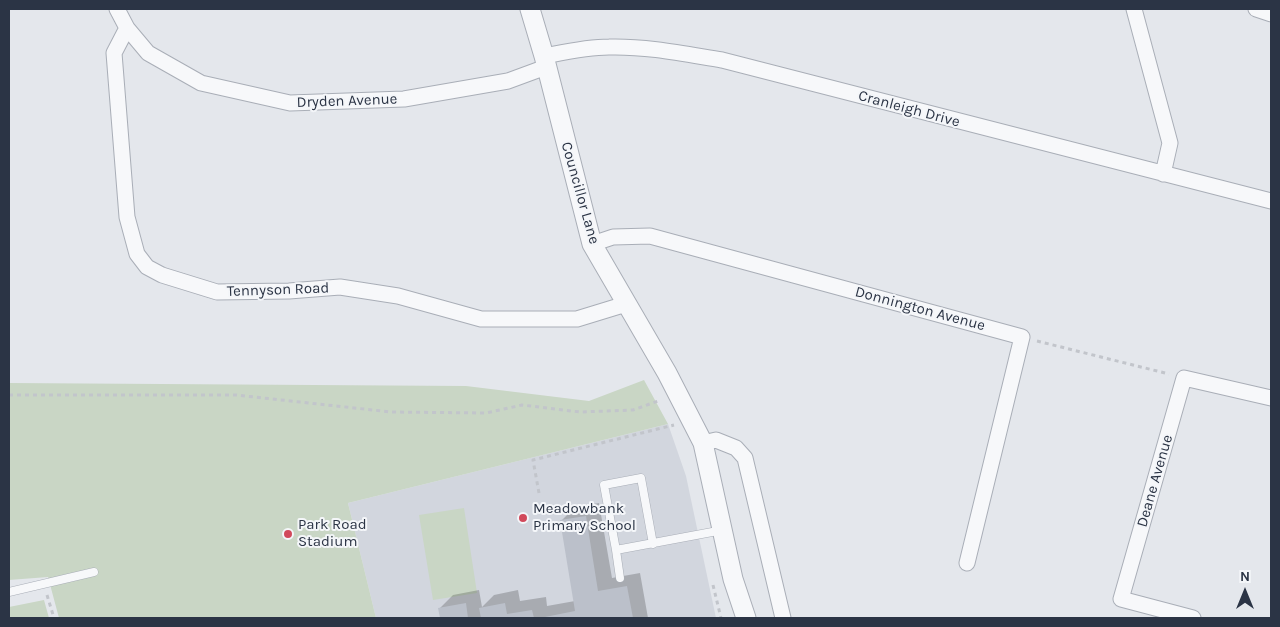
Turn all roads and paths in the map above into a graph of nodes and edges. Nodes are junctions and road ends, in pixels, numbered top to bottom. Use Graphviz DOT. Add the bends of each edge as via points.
graph roads {
  1 [pos="117,9"];
  2 [pos="530,9"];
  3 [pos="1134,9"];
  4 [pos="1256,9"];
  5 [pos="1271,14"];
  6 [pos="127,28"];
  7 [pos="545,62"];
  8 [pos="1163,174"];
  9 [pos="1271,202"];
  10 [pos="592,244"];
  11 [pos="626,304"];
  12 [pos="1022,337"];
  13 [pos="1184,378"];
  14 [pos="678,394"];
  15 [pos="9,395"];
  16 [pos="1271,398"];
  17 [pos="691,420"];
  18 [pos="703,443"];
  19 [pos="539,493"];
  20 [pos="723,530"];
  21 [pos="653,544"];
  22 [pos="616,550"];
  23 [pos="968,563"];
  24 [pos="94,572"];
  25 [pos="620,578"];
  26 [pos="44,583"];
  27 [pos="9,592"];
  28 [pos="54,618"];
  29 [pos="746,618"];
  30 [pos="783,618"];
  31 [pos="1192,618"];
  1 -- 6 [label="street, Dryden Avenue"];
  2 -- 7 [label="street, Councillor Lane"];
  3 -- 8 [label="street" via="1170,143"];
  4 -- 5 [label="street"];
  6 -- 7 [label="street, Dryden Avenue" via="148,53 201,82 290,103 404,99 508,81"];
  6 -- 11 [label="street, Tennyson Road" via="114,53 128,217 137,254 147,267 217,292 340,287 398,296 481,318 577,318"];
  7 -- 8 [label="street, Cranleigh Drive" via="579,49 610,47 722,60"];
  7 -- 10 [label="street, Councillor Lane"];
  8 -- 9 [label="street, Cranleigh Drive"];
  10 -- 11 [label="street, Councillor Lane"];
  10 -- 12 [label="street, Donnington Avenue" via="613,237 650,236"];
  11 -- 14 [label="street, Councillor Lane"];
  12 -- 13 [label="path"];
  12 -- 23 [label="street"];
  13 -- 16 [label="street"];
  13 -- 31 [label="street, Deane Avenue" via="1121,598"];
  14 -- 15 [label="path" via="633,410 580,412 522,405 486,413 391,412 236,395"];
  14 -- 17 [label="street, Councillor Lane"];
  17 -- 18 [label="street, Councillor Lane"];
  17 -- 19 [label="path" via="533,460"];
  18 -- 20 [label="street, Councillor Lane"];
  18 -- 30 [label="street" via="716,440 736,448 745,458"];
  20 -- 21 [label="lane"];
  20 -- 29 [label="street, Councillor Lane" via="733,579"];
  21 -- 22 [label="lane"];
  21 -- 22 [label="lane" via="641,478 604,485"];
  22 -- 25 [label="lane"];
  24 -- 26 [label="lane"];
  26 -- 27 [label="lane"];
  26 -- 28 [label="path"];
}
